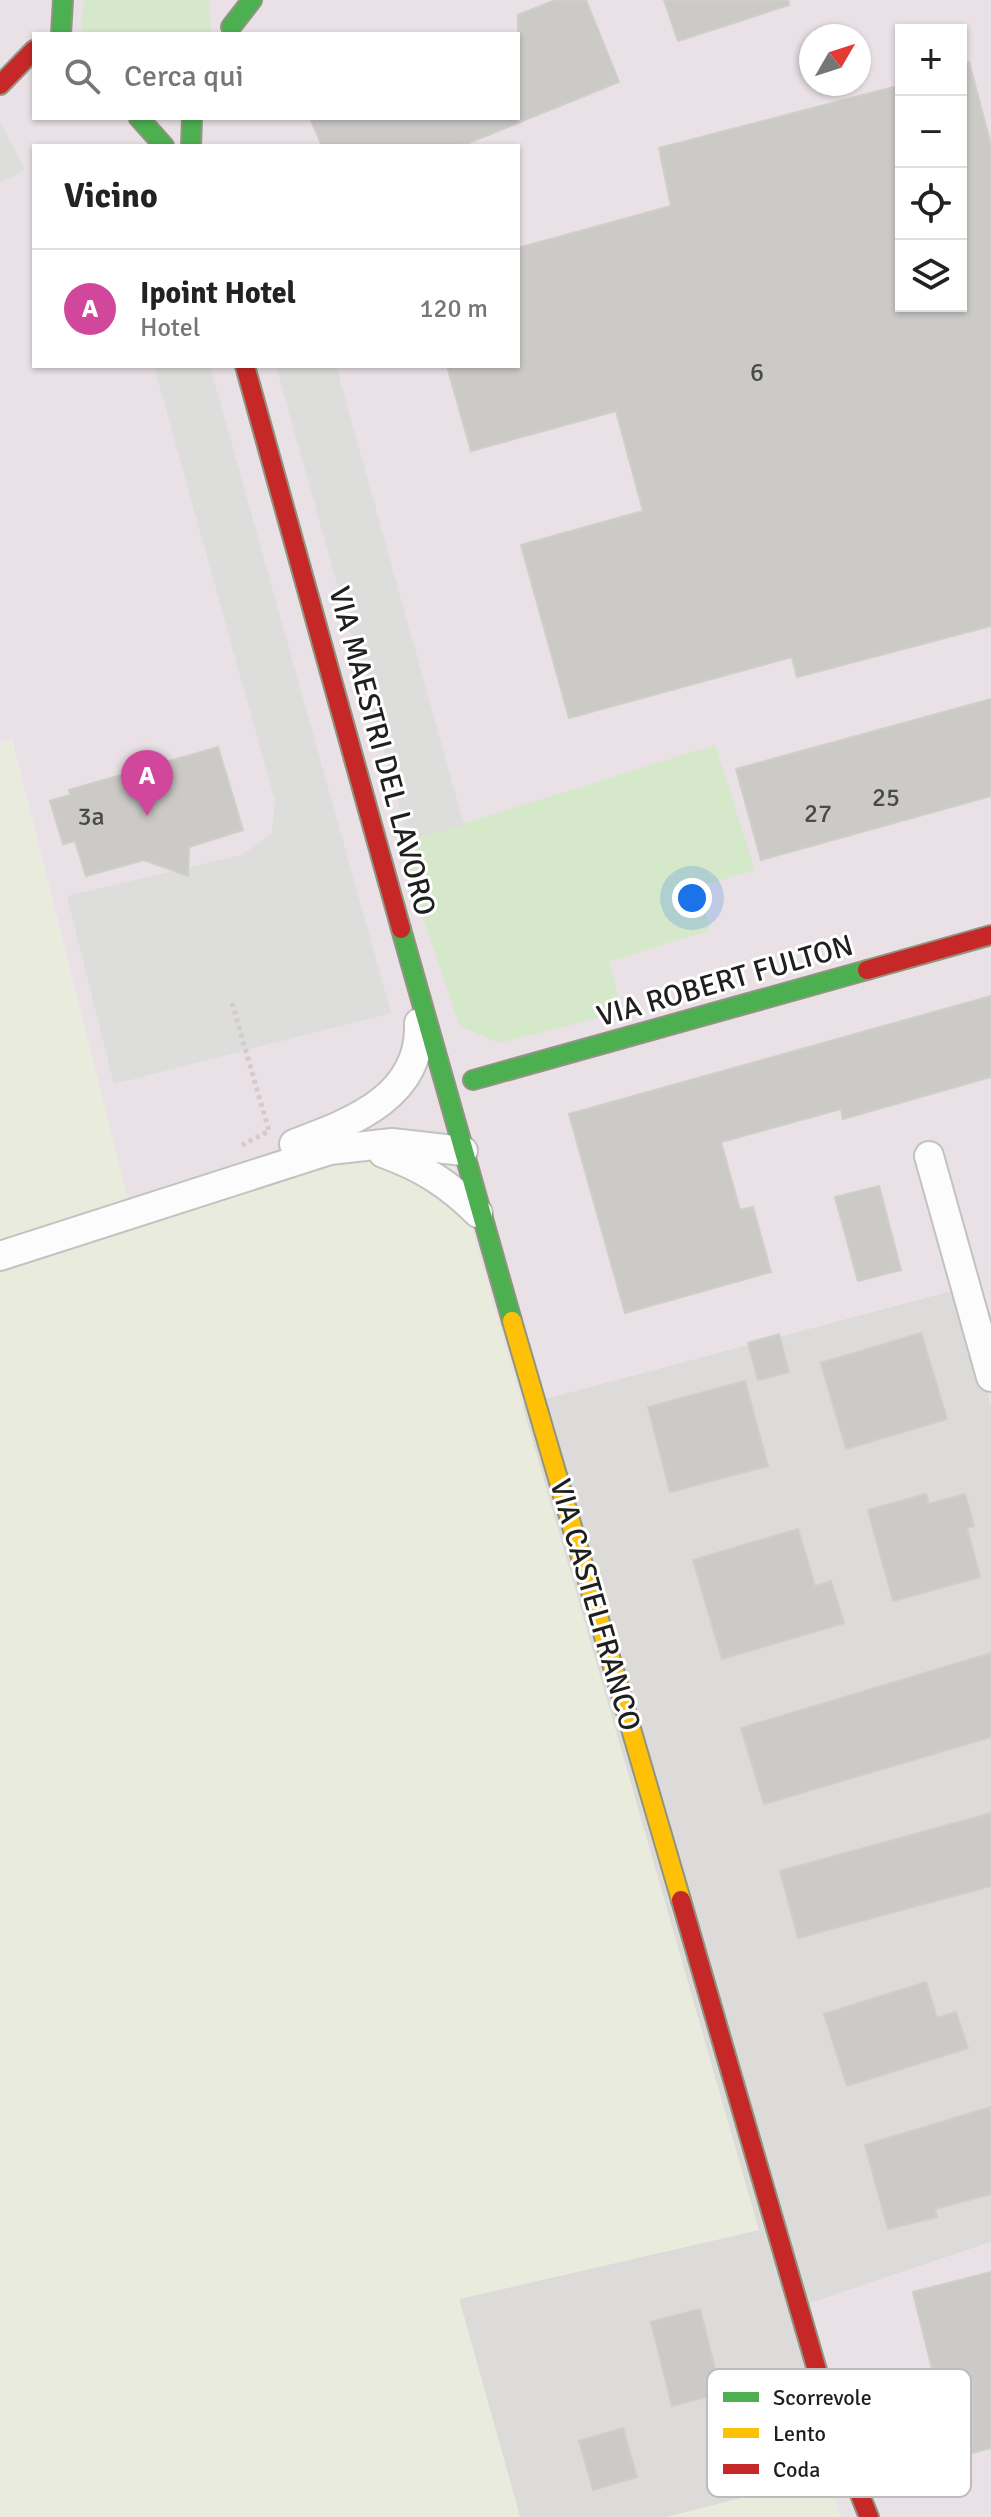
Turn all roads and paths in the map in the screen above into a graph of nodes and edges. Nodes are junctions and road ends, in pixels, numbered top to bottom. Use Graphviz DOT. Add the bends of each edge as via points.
graph roads {
  1 [pos="229,0"];
  2 [pos="252,0"];
  3 [pos="62,6"];
  4 [pos="231,31"];
  5 [pos="48,32"];
  6 [pos="61,32"];
  7 [pos="32,52"];
  8 [pos="28,81"];
  9 [pos="0,85"];
  10 [pos="141,120"];
  11 [pos="192,120"];
  12 [pos="162,144"];
  13 [pos="191,144"];
  14 [pos="246,368"];
  15 [pos="991,935"];
  16 [pos="418,986"];
  17 [pos="232,1003"];
  18 [pos="473,1080"];
  19 [pos="360,1144"];
  20 [pos="241,1146"];
  21 [pos="463,1151"];
  22 [pos="929,1156"];
  23 [pos="209,1187"];
  24 [pos="483,1219"];
  25 [pos="0,1256"];
  26 [pos="991,1377"];
  27 [pos="817,2369"];
  28 [pos="861,2497"];
  29 [pos="869,2517"];
  1 -- 4 [label="street"];
  2 -- 4 [label="street"];
  3 -- 5 [label="street"];
  3 -- 6 [label="street"];
  7 -- 9 [label="street"];
  8 -- 9 [label="street"];
  10 -- 12 [label="street"];
  11 -- 13 [label="street"];
  14 -- 16 [label="street, VIA MAESTRI DEL LAVORO"];
  15 -- 18 [label="street, VIA ROBERT FULTON"];
  16 -- 21 [label="street, VIA MAESTRI DEL LAVORO"];
  16 -- 23 [label="street" via="416,1063 392,1092 367,1114 283,1148"];
  17 -- 20 [label="path" via="269,1131"];
  19 -- 21 [label="street"];
  19 -- 23 [label="street"];
  19 -- 24 [label="street" via="449,1184"];
  21 -- 24 [label="street, VIA CASTELFRANCO"];
  22 -- 26 [label="street"];
  23 -- 25 [label="street"];
  24 -- 27 [label="street, VIA CASTELFRANCO"];
  28 -- 29 [label="street, VIA CASTELFRANCO"];
}
